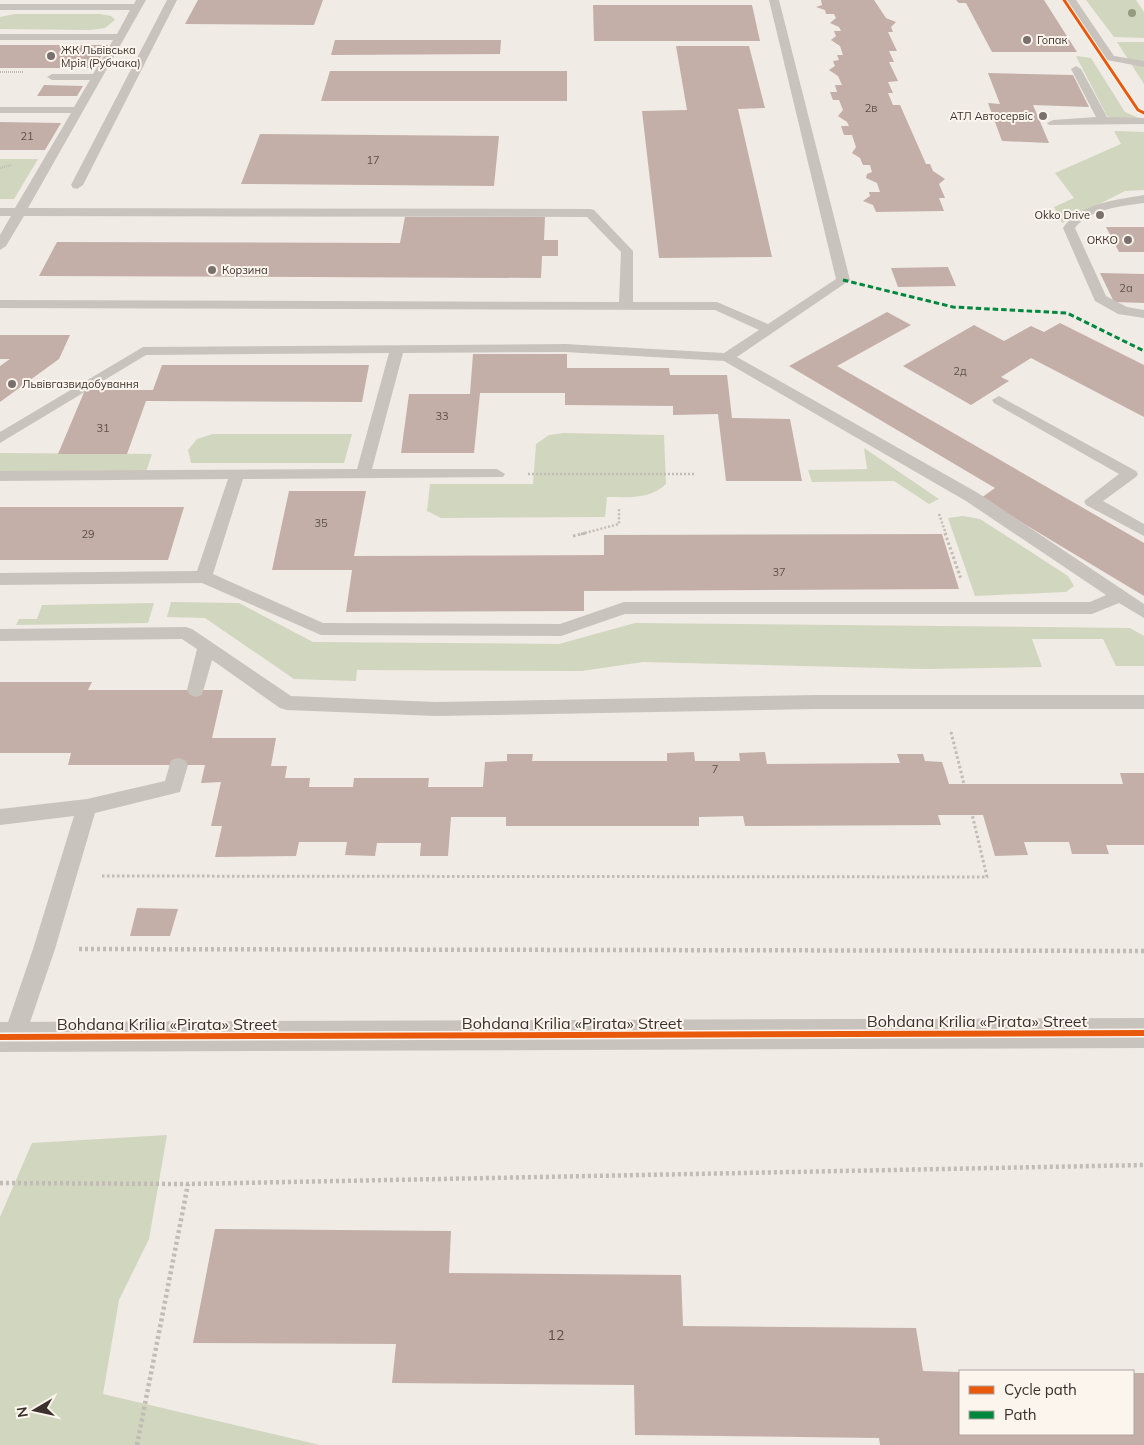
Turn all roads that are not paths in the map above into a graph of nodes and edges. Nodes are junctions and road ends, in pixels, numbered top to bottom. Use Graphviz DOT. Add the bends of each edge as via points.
graph roads {
  1 [pos="172,0"];
  2 [pos="774,0"];
  3 [pos="1071,0"];
  4 [pos="139,3"];
  5 [pos="0,6"];
  6 [pos="0,37"];
  7 [pos="120,37"];
  8 [pos="1144,64"];
  9 [pos="1076,69"];
  10 [pos="52,77"];
  11 [pos="98,77"];
  12 [pos="0,110"];
  13 [pos="78,110"];
  14 [pos="1103,120"];
  15 [pos="1144,121"];
  16 [pos="1053,123"];
  17 [pos="77,185"];
  18 [pos="1144,198"];
  19 [pos="0,212"];
  20 [pos="20,212"];
  21 [pos="0,246"];
  22 [pos="0,304"];
  23 [pos="626,306"];
  24 [pos="1144,314"];
  25 [pos="768,329"];
  26 [pos="397,349"];
  27 [pos="727,357"];
  28 [pos="999,400"];
  29 [pos="0,438"];
  30 [pos="237,474"];
  31 [pos="363,474"];
  32 [pos="497,474"];
  33 [pos="0,476"];
  34 [pos="1144,531"];
  35 [pos="204,578"];
  36 [pos="0,579"];
  37 [pos="1120,596"];
  38 [pos="1144,612"];
  39 [pos="0,635"];
  40 [pos="206,647"];
  41 [pos="196,690"];
  42 [pos="1144,702"];
  43 [pos="178,765"];
  44 [pos="87,807"];
  45 [pos="0,817"];
  46 [pos="1144,1033"];
  47 [pos="7,1037"];
  1 -- 17 [label="lane"];
  2 -- 25 [label="lane" via="843,280"];
  3 -- 8 [label="lane" via="1111,58"];
  4 -- 5 [label="lane"];
  4 -- 7 [label="lane"];
  6 -- 7 [label="lane"];
  7 -- 11 [label="lane"];
  9 -- 14 [label="lane"];
  10 -- 11 [label="lane"];
  11 -- 13 [label="lane"];
  12 -- 13 [label="lane"];
  13 -- 20 [label="lane"];
  14 -- 15 [label="lane"];
  14 -- 16 [label="lane"];
  18 -- 24 [label="lane" via="1110,204 1073,221 1068,228 1100,298 1123,311"];
  19 -- 20 [label="lane"];
  20 -- 21 [label="lane"];
  20 -- 23 [label="lane" via="590,213 627,252"];
  22 -- 23 [label="lane"];
  23 -- 25 [label="lane" via="717,306"];
  25 -- 27 [label="lane"];
  26 -- 27 [label="lane" via="565,348"];
  26 -- 29 [label="lane" via="143,351"];
  26 -- 31 [label="lane"];
  27 -- 37 [label="lane" via="972,497"];
  28 -- 34 [label="lane" via="1130,474 1092,501"];
  30 -- 31 [label="lane"];
  30 -- 33 [label="lane"];
  30 -- 35 [label="lane"];
  31 -- 32 [label="lane"];
  35 -- 36 [label="lane"];
  35 -- 37 [label="lane" via="321,629 561,630 624,608 1092,608"];
  37 -- 38 [label="lane"];
  39 -- 40 [label="lane" via="186,634"];
  40 -- 41 [label="lane"];
  40 -- 42 [label="lane" via="287,703 436,709"];
  43 -- 44 [label="lane" via="173,787"];
  44 -- 45 [label="lane"];
  44 -- 47 [label="lane" via="66,876"];
  46 -- 47 [label="street, Bohdana Krilia «Pirata» Street"];
}
